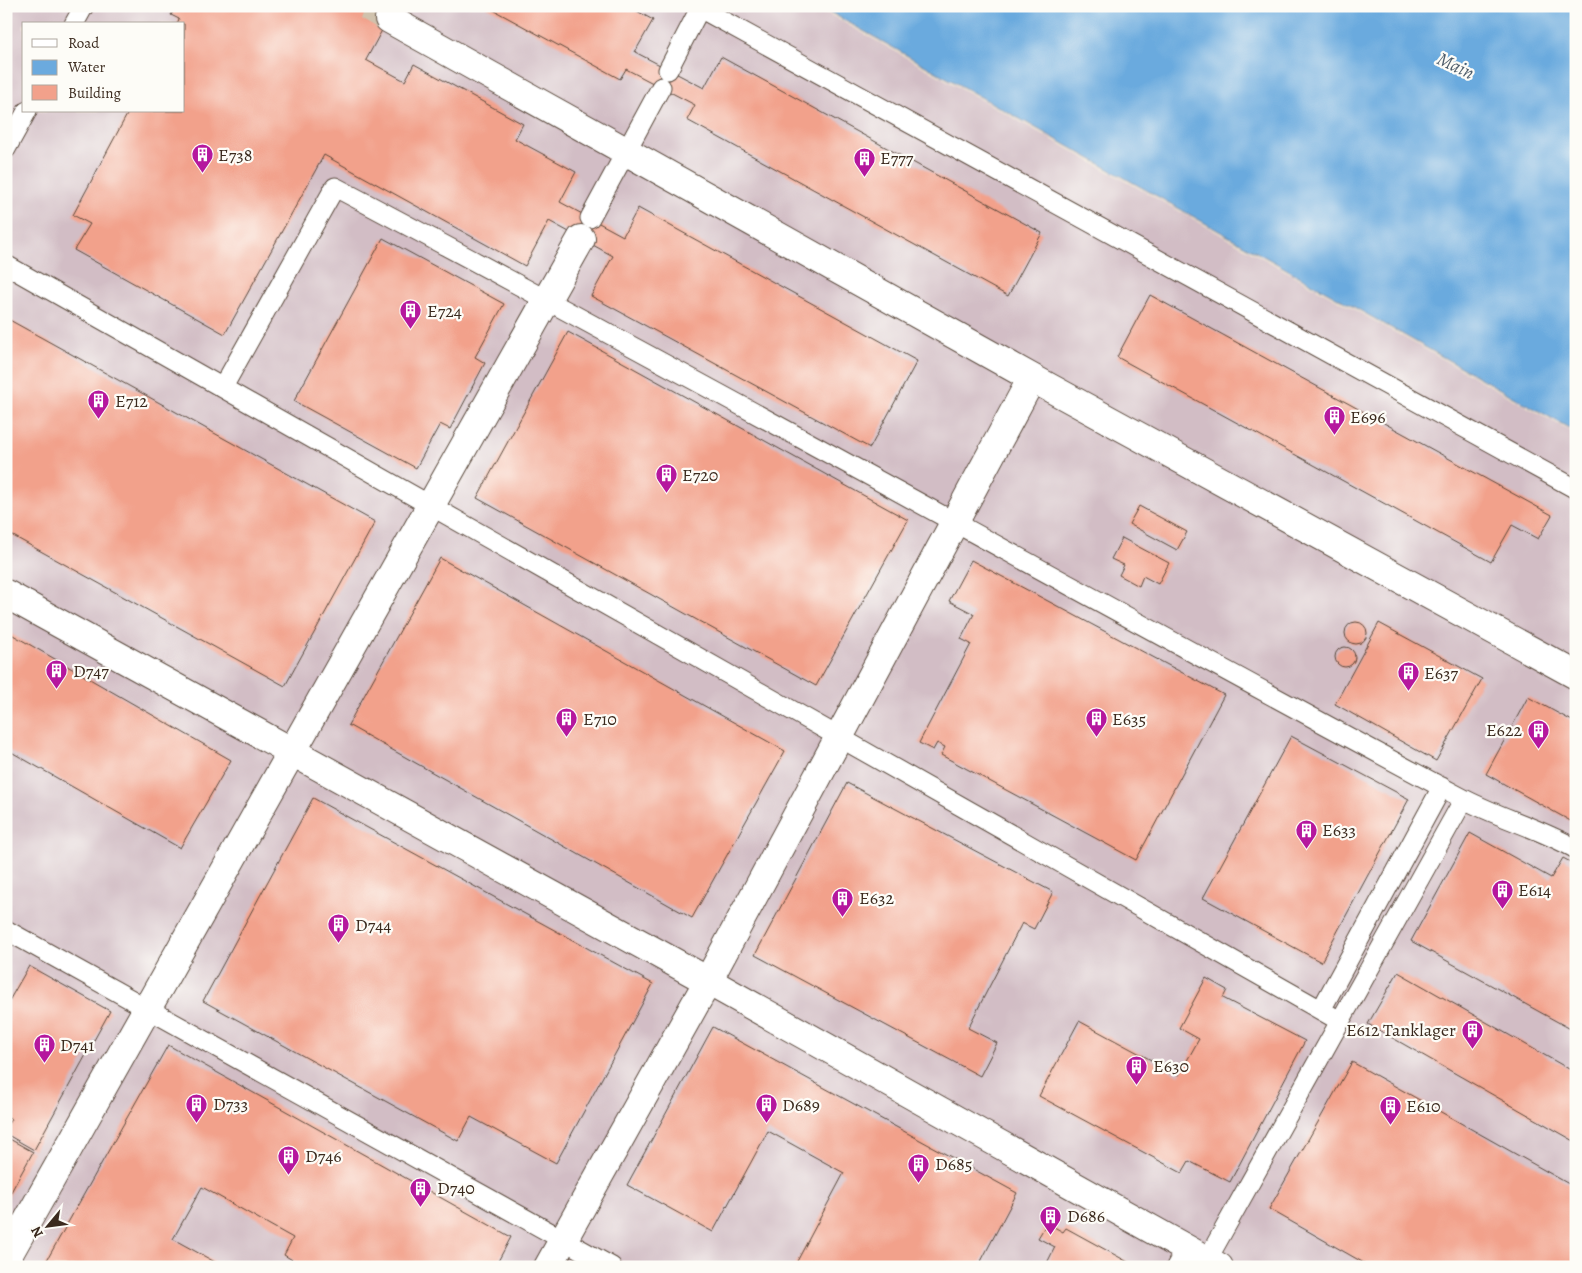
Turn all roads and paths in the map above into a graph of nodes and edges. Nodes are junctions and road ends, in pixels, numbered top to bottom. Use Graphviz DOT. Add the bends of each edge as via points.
graph roads {
  1 [pos="84,6"];
  2 [pos="698,7"];
  3 [pos="389,19"];
  4 [pos="75,22"];
  5 [pos="668,70"];
  6 [pos="661,87"];
  7 [pos="26,112"];
  8 [pos="6,149"];
  9 [pos="626,152"];
  10 [pos="585,228"];
  11 [pos="6,265"];
  12 [pos="547,299"];
  13 [pos="1032,378"];
  14 [pos="223,387"];
  15 [pos="1576,489"];
  16 [pos="431,505"];
  17 [pos="954,524"];
  18 [pos="6,594"];
  19 [pos="1576,675"];
  20 [pos="840,736"];
  21 [pos="293,752"];
  22 [pos="1442,787"];
  23 [pos="1464,799"];
  24 [pos="1576,849"];
  25 [pos="6,930"];
  26 [pos="708,981"];
  27 [pos="147,1010"];
  28 [pos="1321,1010"];
  29 [pos="1340,1021"];
  30 [pos="563,1240"];
  31 [pos="6,1259"];
  32 [pos="1197,1261"];
  33 [pos="548,1267"];
  34 [pos="612,1267"];
  1 -- 4 [label="lane"];
  2 -- 5 [label="lane"];
  2 -- 15 [label="lane"];
  3 -- 9 [label="street"];
  6 -- 9 [label="lane"];
  7 -- 8 [label="lane"];
  9 -- 10 [label="lane"];
  9 -- 13 [label="street"];
  10 -- 12 [label="street"];
  11 -- 14 [label="lane"];
  12 -- 14 [label="lane" via="336,187"];
  12 -- 16 [label="street"];
  12 -- 17 [label="lane"];
  13 -- 17 [label="street"];
  13 -- 19 [label="street"];
  14 -- 16 [label="lane"];
  16 -- 20 [label="lane"];
  16 -- 21 [label="street"];
  17 -- 20 [label="street"];
  17 -- 22 [label="lane"];
  18 -- 21 [label="street"];
  20 -- 26 [label="street"];
  20 -- 28 [label="lane"];
  21 -- 26 [label="street"];
  21 -- 27 [label="street"];
  22 -- 23 [label="lane"];
  22 -- 28 [label="lane"];
  23 -- 24 [label="lane"];
  23 -- 29 [label="lane"];
  25 -- 27 [label="lane"];
  26 -- 30 [label="street"];
  26 -- 32 [label="street"];
  27 -- 30 [label="lane"];
  27 -- 31 [label="street"];
  28 -- 29 [label="lane"];
  29 -- 32 [label="lane"];
  30 -- 33 [label="street"];
  30 -- 34 [label="lane"];
}
